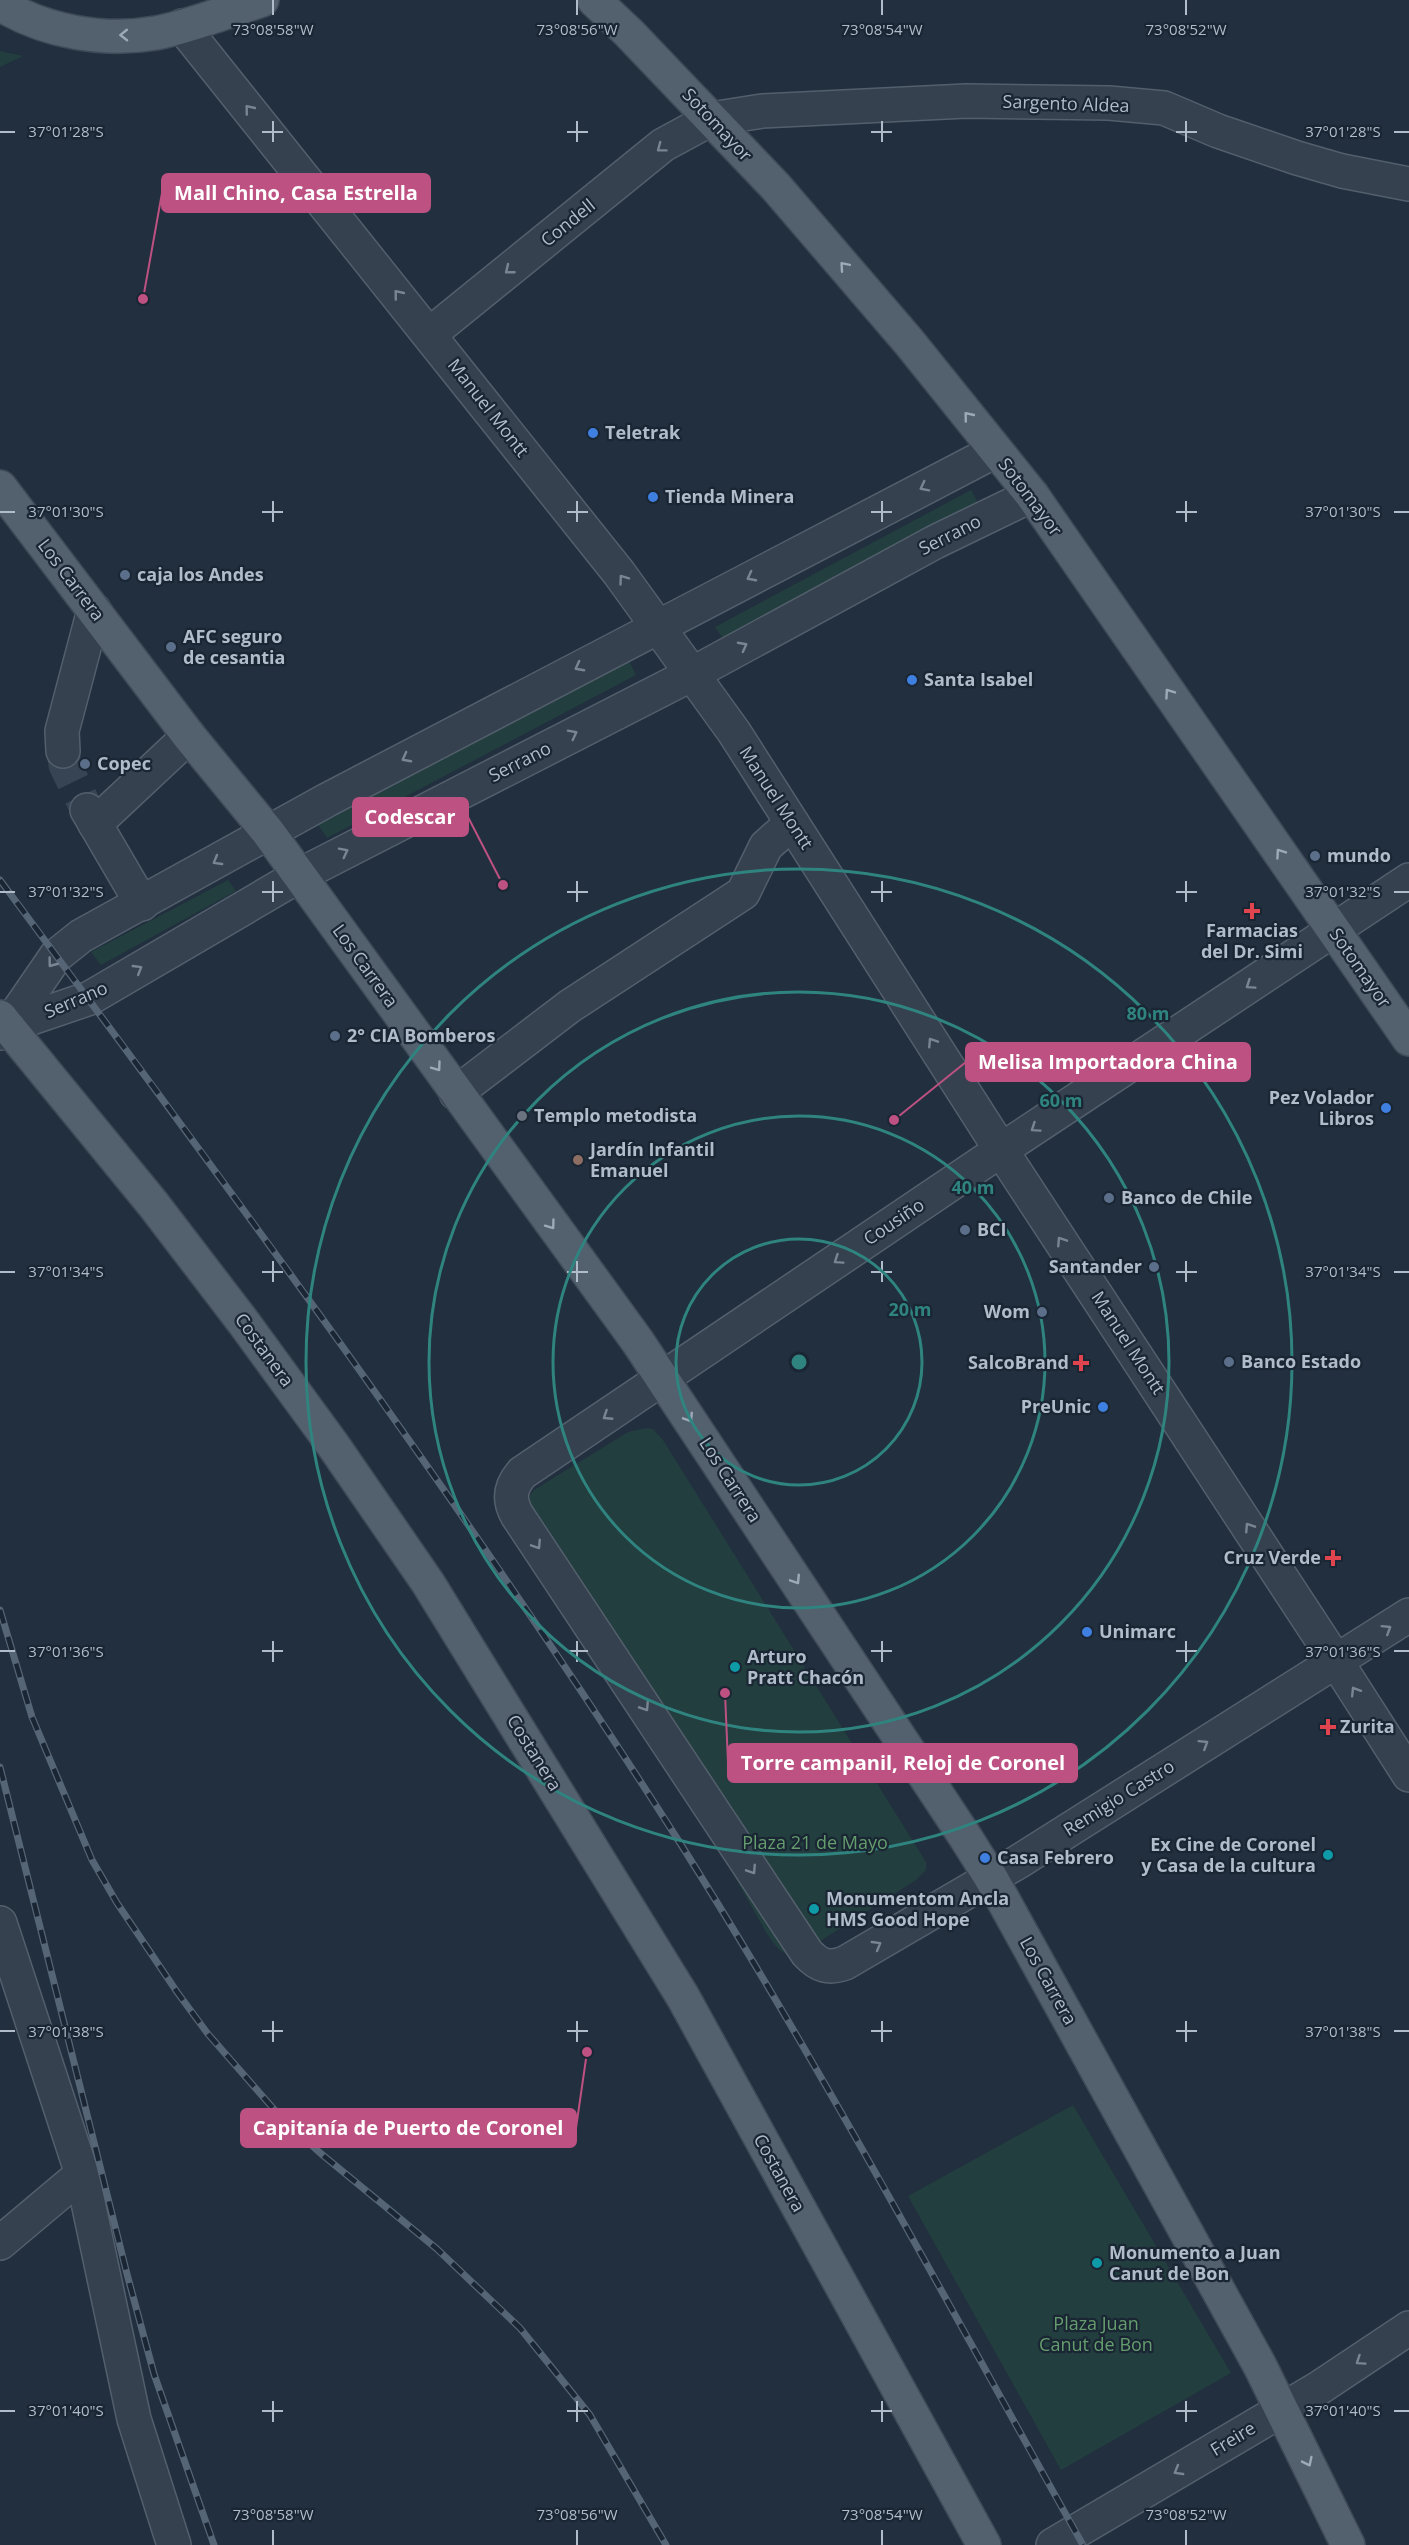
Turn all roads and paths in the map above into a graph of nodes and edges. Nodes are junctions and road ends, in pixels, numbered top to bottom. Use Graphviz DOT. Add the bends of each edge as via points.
graph roads {
  1 [pos="262,0"];
  2 [pos="594,0"];
  3 [pos="3,10"];
  4 [pos="182,26"];
  5 [pos="711,119"];
  6 [pos="1409,184"];
  7 [pos="430,334"];
  8 [pos="995,451"];
  9 [pos="0,487"];
  10 [pos="1032,495"];
  11 [pos="93,610"];
  12 [pos="657,626"];
  13 [pos="692,674"];
  14 [pos="189,736"];
  15 [pos="63,751"];
  16 [pos="792,823"];
  17 [pos="268,832"];
  18 [pos="300,875"];
  19 [pos="1409,880"];
  20 [pos="142,904"];
  21 [pos="1334,930"];
  22 [pos="3,1025"];
  23 [pos="1409,1039"];
  24 [pos="456,1093"];
  25 [pos="1001,1150"];
  26 [pos="663,1377"];
  27 [pos="1409,1615"];
  28 [pos="1336,1661"];
  29 [pos="1409,1776"];
  30 [pos="991,1878"];
  31 [pos="0,1923"];
  32 [pos="824,1966"];
  33 [pos="82,2174"];
  34 [pos="0,2243"];
  35 [pos="1409,2328"];
  36 [pos="1283,2409"];
  37 [pos="174,2545"];
  38 [pos="984,2545"];
  39 [pos="1053,2545"];
  40 [pos="1348,2545"];
  1 -- 4 [label="main road"];
  2 -- 5 [label="main road, Sotomayor"];
  4 -- 3 [label="main road, one-way" via="158,33 100,35 72,31"];
  7 -- 4 [label="street, Manuel Montt, one-way"];
  5 -- 6 [label="street, Sargento Aldea" via="762,111 954,101 1109,103 1164,108 1297,158"];
  5 -- 7 [label="street, Condell, one-way" via="663,145"];
  8 -- 5 [label="main road, Sotomayor, one-way" via="776,187"];
  12 -- 7 [label="street, Manuel Montt, one-way"];
  8 -- 10 [label="main road, Sotomayor"];
  8 -- 12 [label="street, Serrano, one-way"];
  9 -- 11 [label="main road, Los Carrera"];
  13 -- 10 [label="street, Serrano, one-way" via="935,542"];
  21 -- 10 [label="main road, Sotomayor, one-way"];
  11 -- 14 [label="main road, Los Carrera"];
  11 -- 15 [label="street" via="62,731"];
  12 -- 13 [label="street, Manuel Montt"];
  12 -- 17 [label="street, Serrano, one-way"];
  13 -- 16 [label="street, Manuel Montt"];
  18 -- 13 [label="street, Serrano, one-way"];
  14 -- 17 [label="main road, Los Carrera"];
  14 -- 20 [label="street" via="91,817"];
  16 -- 24 [label="street" via="766,846 743,893 570,1006"];
  25 -- 16 [label="street, Manuel Montt, one-way"];
  17 -- 18 [label="main road, Los Carrera"];
  17 -- 20 [label="street, Serrano, one-way"];
  22 -- 18 [label="street, Serrano, one-way" via="90,998"];
  18 -- 24 [label="main road, Los Carrera, one-way"];
  19 -- 21 [label="street, Cousiño"];
  20 -- 22 [label="street, Serrano, one-way" via="81,936 56,956"];
  21 -- 23 [label="main road, Sotomayor"];
  21 -- 25 [label="street, Cousiño, one-way"];
  22 -- 38 [label="main road, Costanera" via="146,1194 333,1444 429,1583 683,1997"];
  24 -- 26 [label="main road, Los Carrera, one-way"];
  25 -- 26 [label="street, Cousiño, one-way"];
  28 -- 25 [label="street, Manuel Montt, one-way"];
  26 -- 30 [label="main road, Los Carrera, one-way"];
  26 -- 32 [label="street, Cousiño, one-way" via="522,1473 514,1482 512,1505 807,1953"];
  28 -- 27 [label="street, Remigio Castro, one-way"];
  29 -- 28 [label="street, Manuel Montt, one-way"];
  30 -- 28 [label="street, Remigio Castro, one-way"];
  32 -- 30 [label="street, Remigio Castro, one-way" via="845,1963"];
  30 -- 36 [label="main road, Los Carrera"];
  31 -- 33 [label="street"];
  33 -- 34 [label="street"];
  33 -- 37 [label="street" via="134,2419"];
  35 -- 36 [label="street, Freire, one-way"];
  36 -- 39 [label="street, Freire, one-way"];
  36 -- 40 [label="main road, Los Carrera, one-way"];
}
